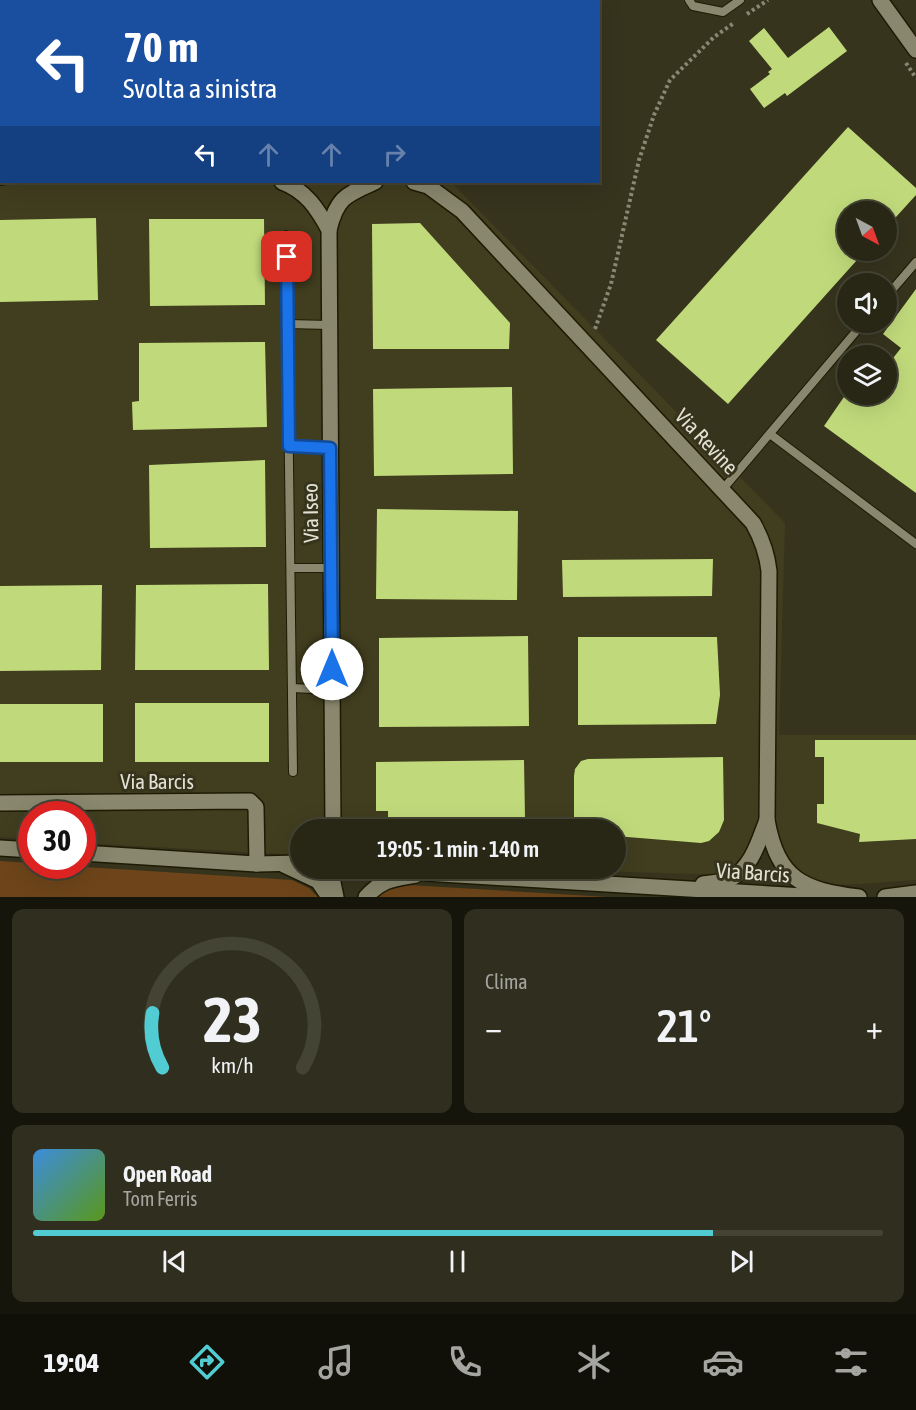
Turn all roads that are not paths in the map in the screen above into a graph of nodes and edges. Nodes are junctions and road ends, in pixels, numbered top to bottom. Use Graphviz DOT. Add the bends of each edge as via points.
graph roads {
  1 [pos="689,0"];
  2 [pos="740,0"];
  3 [pos="880,0"];
  4 [pos="916,50"];
  5 [pos="284,183"];
  6 [pos="373,183"];
  7 [pos="418,183"];
  8 [pos="329,230"];
  9 [pos="286,235"];
  10 [pos="916,262"];
  11 [pos="897,284"];
  12 [pos="288,324"];
  13 [pos="329,325"];
  14 [pos="855,333"];
  15 [pos="770,434"];
  16 [pos="289,446"];
  17 [pos="330,448"];
  18 [pos="723,489"];
  19 [pos="916,544"];
  20 [pos="291,568"];
  21 [pos="331,568"];
  22 [pos="292,688"];
  23 [pos="332,690"];
  24 [pos="293,772"];
  25 [pos="0,803"];
  26 [pos="333,819"];
  27 [pos="767,820"];
  28 [pos="0,848"];
  29 [pos="18,849"];
  30 [pos="96,854"];
  31 [pos="257,864"];
  32 [pos="281,864"];
  33 [pos="290,864"];
  34 [pos="332,879"];
  35 [pos="393,879"];
  36 [pos="529,879"];
  37 [pos="684,888"];
  38 [pos="916,894"];
  39 [pos="329,897"];
  40 [pos="336,897"];
  41 [pos="366,897"];
  42 [pos="664,897"];
  43 [pos="820,897"];
  44 [pos="859,897"];
  45 [pos="885,897"];
  1 -- 2 [label="lane" via="693,6 723,12"];
  3 -- 4 [label="street"];
  5 -- 8 [label="street, Via Iseo" via="306,195"];
  6 -- 8 [label="street" via="349,193 334,210"];
  7 -- 18 [label="street, Via Revine" via="428,186 462,211"];
  8 -- 13 [label="street, Via Iseo"];
  9 -- 12 [label="lane"];
  10 -- 11 [label="lane"];
  12 -- 13 [label="lane"];
  12 -- 16 [label="lane"];
  13 -- 17 [label="street, Via Iseo"];
  14 -- 15 [label="lane"];
  15 -- 18 [label="lane"];
  15 -- 19 [label="lane"];
  16 -- 17 [label="lane"];
  16 -- 20 [label="lane"];
  17 -- 21 [label="street, Via Iseo"];
  18 -- 27 [label="street, Via Revine" via="753,523 768,556"];
  20 -- 21 [label="lane"];
  20 -- 22 [label="lane"];
  21 -- 23 [label="street, Via Iseo"];
  22 -- 23 [label="lane"];
  22 -- 24 [label="lane"];
  23 -- 26 [label="street, Via Iseo"];
  25 -- 31 [label="street, Via Barcis" via="250,801 256,807"];
  27 -- 37 [label="street, Via Revine" via="755,851 731,878"];
  27 -- 44 [label="street, Via Revine" via="771,842 795,877 818,891"];
  28 -- 29 [label="street"];
  30 -- 31 [label="street"];
  31 -- 32 [label="street"];
  32 -- 33 [label="street"];
  32 -- 39 [label="street" via="318,881"];
  34 -- 40 [label="street"];
  35 -- 41 [label="street, Via Barcis" via="375,887"];
  36 -- 37 [label="street, Via Barcis"];
  37 -- 42 [label="street, Via Barcis"];
  37 -- 43 [label="street, Via Barcis"];
  38 -- 45 [label="street"];
}
